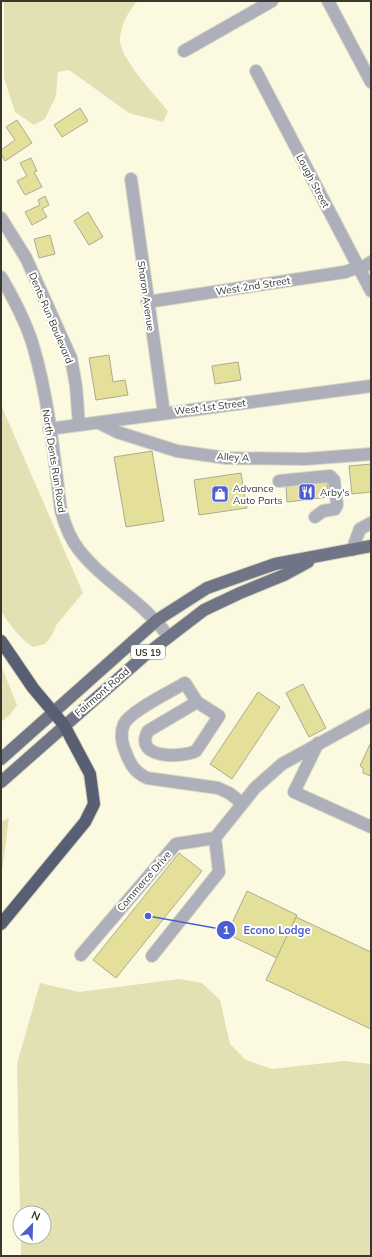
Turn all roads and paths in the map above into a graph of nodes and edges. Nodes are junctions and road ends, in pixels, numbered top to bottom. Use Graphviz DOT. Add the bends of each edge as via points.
graph roads {
  1 [pos="272,1"];
  2 [pos="328,1"];
  3 [pos="184,51"];
  4 [pos="256,71"];
  5 [pos="371,82"];
  6 [pos="131,179"];
  7 [pos="1,218"];
  8 [pos="5,234"];
  9 [pos="371,262"];
  10 [pos="359,268"];
  11 [pos="1,277"];
  12 [pos="371,291"];
  13 [pos="147,302"];
  14 [pos="371,386"];
  15 [pos="164,413"];
  16 [pos="99,423"];
  17 [pos="79,425"];
  18 [pos="49,429"];
  19 [pos="371,454"];
  20 [pos="279,481"];
  21 [pos="315,517"];
  22 [pos="371,523"];
  23 [pos="371,546"];
  24 [pos="352,550"];
  25 [pos="316,557"];
  26 [pos="157,620"];
  27 [pos="168,636"];
  28 [pos="1,641"];
  29 [pos="197,702"];
  30 [pos="54,713"];
  31 [pos="371,715"];
  32 [pos="64,725"];
  33 [pos="318,743"];
  34 [pos="1,759"];
  35 [pos="1,782"];
  36 [pos="242,804"];
  37 [pos="371,827"];
  38 [pos="215,838"];
  39 [pos="1,924"];
  40 [pos="81,955"];
  41 [pos="152,956"];
  1 -- 3 [label="street"];
  2 -- 5 [label="street"];
  4 -- 10 [label="street, Lough Street"];
  6 -- 13 [label="street, Sharon Avenue"];
  7 -- 8 [label="street, Dents Run Boulevard"];
  8 -- 17 [label="street, Dents Run Boulevard" via="26,258 70,358 76,386"];
  9 -- 10 [label="street, West 2nd Street"];
  10 -- 12 [label="street, Lough Street"];
  10 -- 13 [label="street, West 2nd Street"];
  11 -- 18 [label="street, North Dents Run Road" via="28,330 34,348"];
  13 -- 15 [label="street, Sharon Avenue"];
  14 -- 15 [label="street, West 1st Street"];
  15 -- 16 [label="street, West 1st Street"];
  16 -- 17 [label="street, West 1st Street"];
  16 -- 19 [label="street, Alley A" via="117,432 177,451 226,458 305,459"];
  17 -- 18 [label="street, West 1st Street"];
  18 -- 26 [label="street, North Dents Run Road" via="61,511 78,550 95,568"];
  20 -- 21 [label="street" via="330,476 334,480 337,505 335,509 324,511"];
  22 -- 24 [label="street" via="360,529"];
  23 -- 24 [label="main road, Fairmont Road / US 19"];
  24 -- 25 [label="main road, Fairmont Road / US 19"];
  25 -- 26 [label="main road, Fairmont Road / US 19" via="275,564 207,588"];
  25 -- 27 [label="main road, Fairmont Road / US 19" via="284,575 240,592 204,610"];
  26 -- 27 [label="street, North Dents Run Road"];
  26 -- 30 [label="main road, Fairmont Road / US 19"];
  27 -- 32 [label="main road, Fairmont Road / US 19"];
  28 -- 30 [label="highway" via="33,688"];
  29 -- 29 [label="street" via="148,731 146,744 150,751 155,754 190,754 196,751 219,716"];
  29 -- 36 [label="street" via="185,683 132,714 124,723 122,737 130,764 137,773 147,778 218,788"];
  30 -- 32 [label="highway"];
  30 -- 34 [label="main road, Fairmont Road / US 19"];
  31 -- 33 [label="street"];
  32 -- 35 [label="main road, Fairmont Road / US 19"];
  32 -- 39 [label="highway" via="90,774 94,804 85,822"];
  33 -- 36 [label="street" via="282,764 255,788"];
  33 -- 37 [label="street" via="294,792"];
  36 -- 38 [label="street"];
  38 -- 40 [label="street, Commerce Drive" via="176,844"];
  38 -- 41 [label="street" via="219,872"];
}
